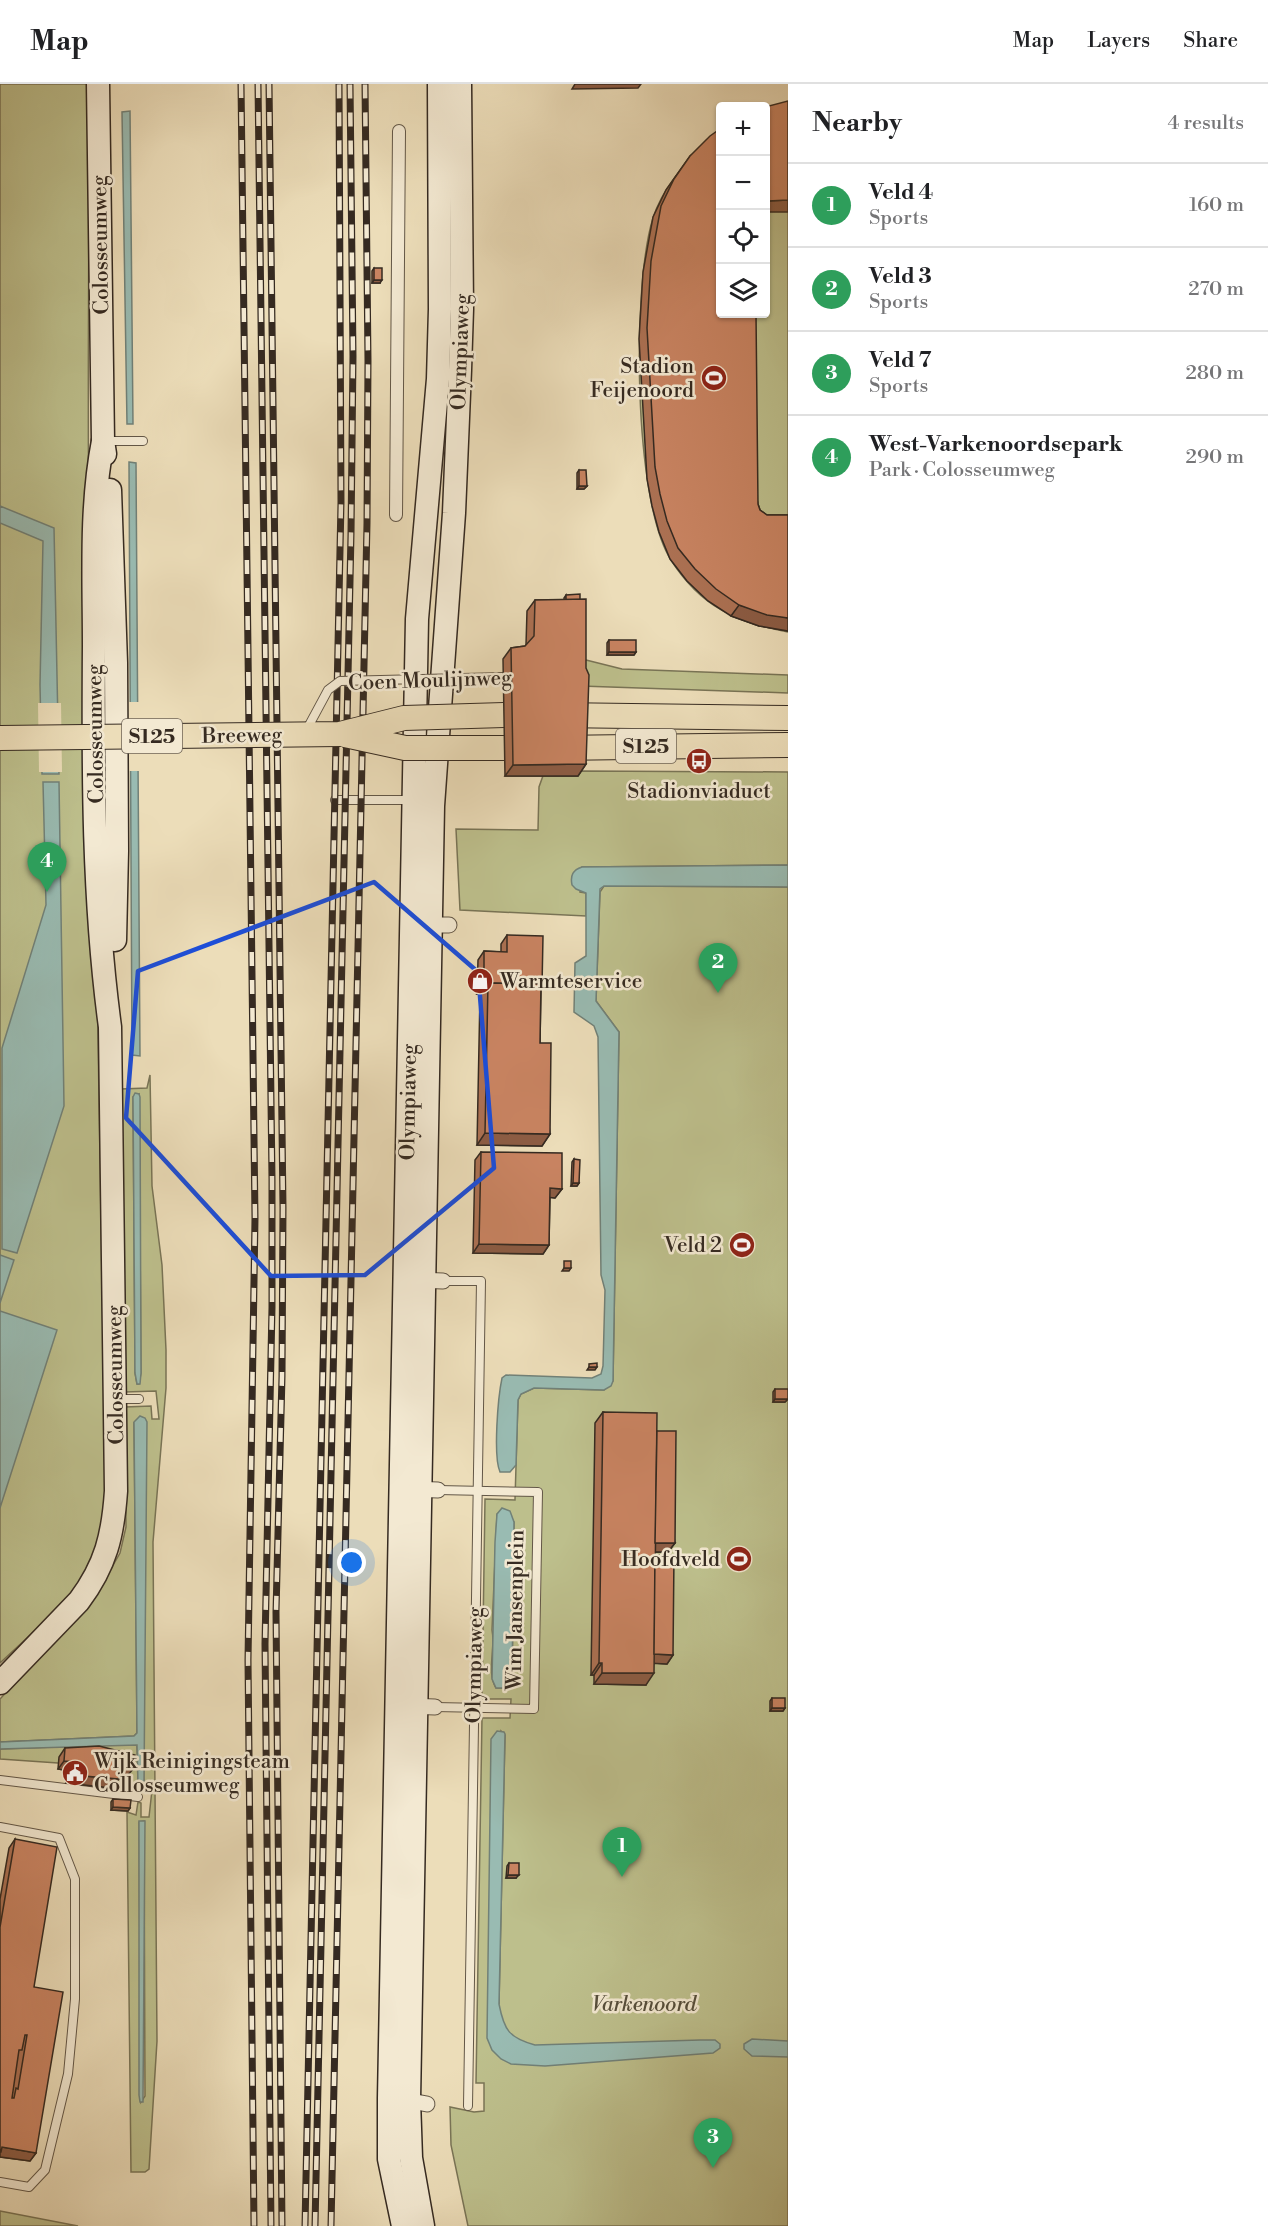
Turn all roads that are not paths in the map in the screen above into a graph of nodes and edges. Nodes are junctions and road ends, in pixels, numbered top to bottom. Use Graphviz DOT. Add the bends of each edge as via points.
graph roads {
  1 [pos="98,84"];
  2 [pos="439,84"];
  3 [pos="460,84"];
  4 [pos="399,131"];
  5 [pos="451,309"];
  6 [pos="103,441"];
  7 [pos="143,441"];
  8 [pos="396,515"];
  9 [pos="417,619"];
  10 [pos="445,621"];
  11 [pos="512,677"];
  12 [pos="788,718"];
  13 [pos="568,727"];
  14 [pos="304,734"];
  15 [pos="340,734"];
  16 [pos="0,738"];
  17 [pos="788,745"];
  18 [pos="335,800"];
  19 [pos="412,800"];
  20 [pos="430,925"];
  21 [pos="424,1280"];
  22 [pos="115,1399"];
  23 [pos="139,1399"];
  24 [pos="419,1490"];
  25 [pos="477,1491"];
  26 [pos="0,1683"];
  27 [pos="416,1707"];
  28 [pos="473,1708"];
  29 [pos="0,1780"];
  30 [pos="138,1797"];
  31 [pos="0,1827"];
  32 [pos="408,2100"];
  33 [pos="468,2106"];
  34 [pos="0,2182"];
  35 [pos="403,2226"];
  36 [pos="423,2226"];
  1 -- 6 [label="main road, Colosseumweg"];
  2 -- 5 [label="main road, Olympiaweg"];
  3 -- 5 [label="main road, Olympiaweg"];
  4 -- 8 [label="street"];
  5 -- 9 [label="main road, Olympiaweg" via="438,379"];
  5 -- 10 [label="main road, Olympiaweg" via="454,513"];
  6 -- 7 [label="lane"];
  6 -- 22 [label="main road, Colosseumweg" via="111,502 116,663 117,851 110,1027"];
  9 -- 10 [label="main road"];
  9 -- 19 [label="main road, Olympiaweg"];
  10 -- 20 [label="main road, Olympiaweg" via="434,779"];
  11 -- 14 [label="lane, Coen Moulijnweg, bridge" via="340,681 324,696"];
  12 -- 13 [label="main road, Coen Moulijnweg / S125"];
  13 -- 15 [label="main road, Coen Moulijnweg / S125, bridge" via="522,715 404,718"];
  13 -- 15 [label="main road, Coen Moulijnweg / S125, bridge" via="522,748 405,748"];
  13 -- 17 [label="main road, Coen Moulijnweg / S125"];
  14 -- 15 [label="main road, Coen Moulijnweg / S125, bridge"];
  14 -- 16 [label="main road, Breeweg / S125, bridge"];
  18 -- 19 [label="lane"];
  19 -- 20 [label="main road, Olympiaweg"];
  20 -- 21 [label="main road, Olympiaweg"];
  21 -- 24 [label="main road, Olympiaweg"];
  21 -- 25 [label="lane, Olympiaweg" via="481,1281"];
  22 -- 23 [label="lane"];
  22 -- 26 [label="main road, Colosseumweg" via="116,1491 108,1549 79,1601"];
  24 -- 25 [label="lane, Wim Jansenplein"];
  24 -- 27 [label="main road, Olympiaweg"];
  25 -- 28 [label="lane, Olympiaweg"];
  25 -- 28 [label="lane, Wim Jansenplein" via="538,1492 534,1709"];
  27 -- 28 [label="lane, Wim Jansenplein"];
  27 -- 32 [label="main road, Olympiaweg"];
  28 -- 33 [label="lane, Olympiaweg"];
  29 -- 30 [label="lane"];
  31 -- 34 [label="lane" via="59,1838 75,1880 75,1999 68,2074 45,2170 29,2187"];
  32 -- 35 [label="main road, Olympiaweg" via="389,2159"];
  32 -- 36 [label="main road, Olympiaweg" via="411,2158"];
}
